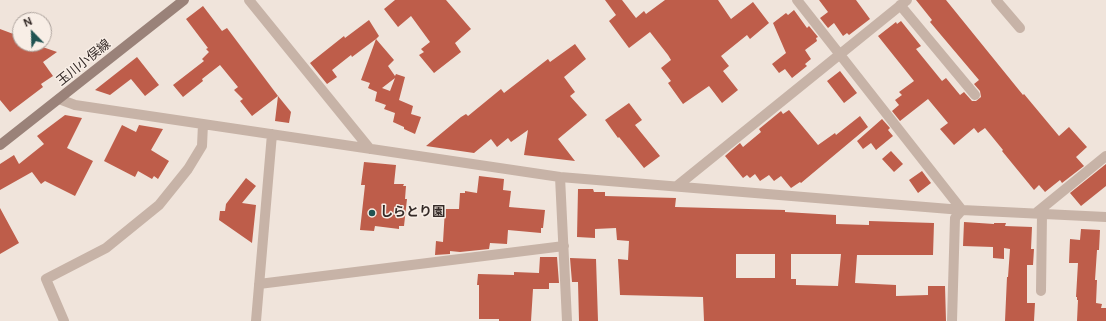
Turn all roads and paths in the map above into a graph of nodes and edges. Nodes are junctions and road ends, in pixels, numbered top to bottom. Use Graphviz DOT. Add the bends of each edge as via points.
graph roads {
  1 [pos="184,0"];
  2 [pos="249,0"];
  3 [pos="797,0"];
  4 [pos="996,0"];
  5 [pos="904,3"];
  6 [pos="1020,28"];
  7 [pos="840,55"];
  8 [pos="975,95"];
  9 [pos="59,100"];
  10 [pos="203,124"];
  11 [pos="272,134"];
  12 [pos="0,145"];
  13 [pos="370,149"];
  14 [pos="1106,156"];
  15 [pos="560,177"];
  16 [pos="677,186"];
  17 [pos="962,210"];
  18 [pos="1039,213"];
  19 [pos="1106,217"];
  20 [pos="564,246"];
  21 [pos="259,284"];
  22 [pos="1041,291"];
  23 [pos="64,321"];
  24 [pos="256,321"];
  25 [pos="567,321"];
  26 [pos="952,321"];
  1 -- 9 [label="main road, 玉川小俣線"];
  2 -- 13 [label="street"];
  3 -- 7 [label="street"];
  4 -- 6 [label="street"];
  5 -- 7 [label="street"];
  5 -- 8 [label="street"];
  7 -- 16 [label="street"];
  7 -- 17 [label="street"];
  9 -- 10 [label="street" via="75,105"];
  9 -- 12 [label="main road, 玉川小俣線"];
  10 -- 11 [label="street"];
  10 -- 23 [label="street" via="202,146 160,205 106,248 46,279"];
  11 -- 13 [label="street"];
  11 -- 21 [label="street"];
  13 -- 15 [label="street"];
  14 -- 18 [label="street"];
  15 -- 16 [label="street"];
  15 -- 20 [label="street"];
  16 -- 17 [label="street"];
  17 -- 18 [label="street"];
  17 -- 26 [label="street" via="956,218"];
  18 -- 19 [label="street"];
  18 -- 22 [label="street"];
  20 -- 21 [label="street"];
  20 -- 25 [label="street"];
  21 -- 24 [label="street"];
}
